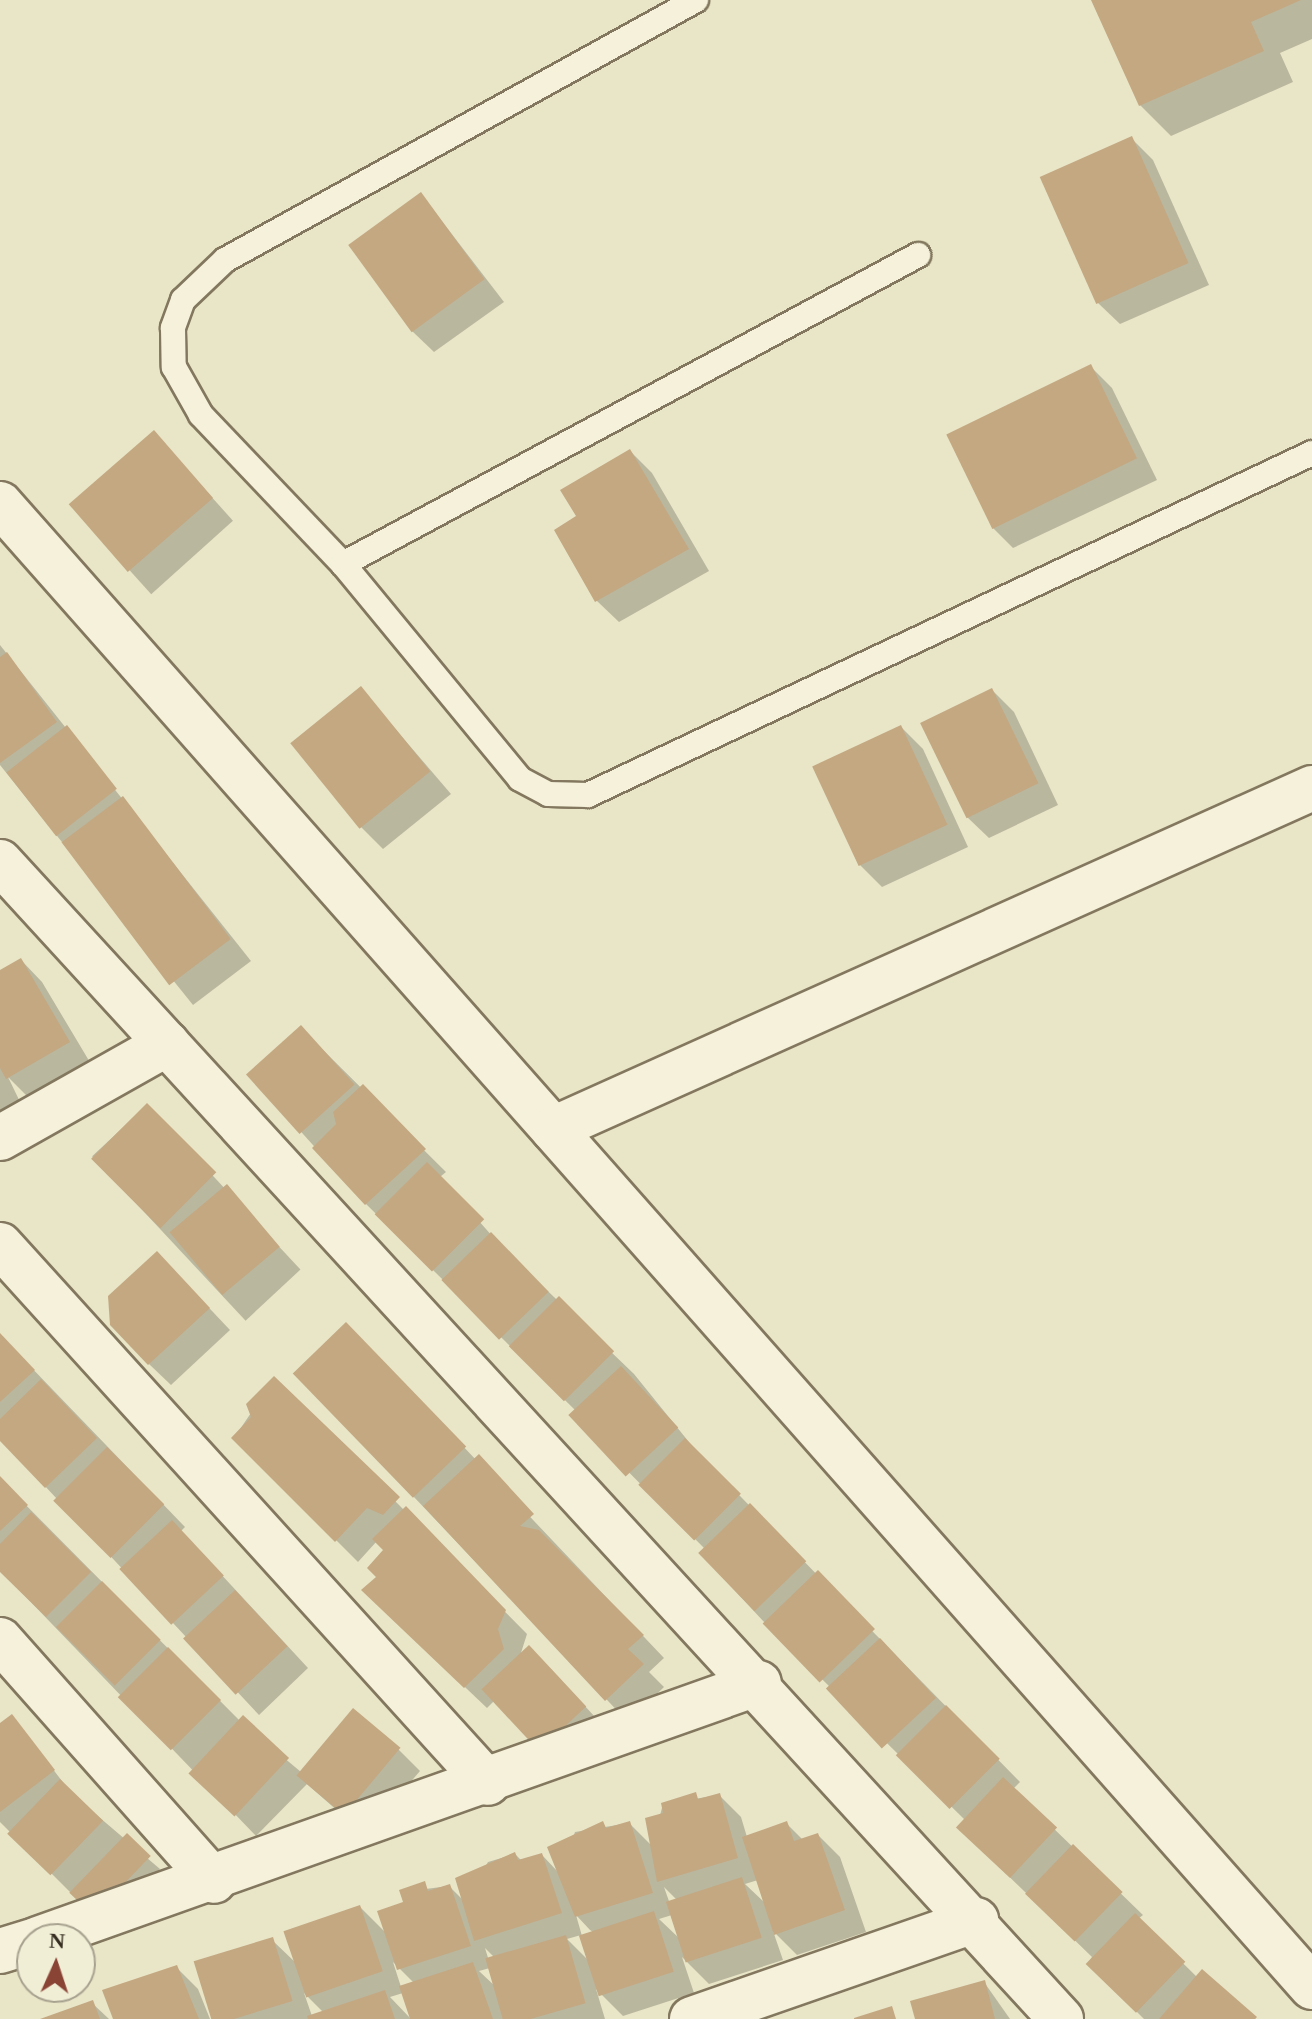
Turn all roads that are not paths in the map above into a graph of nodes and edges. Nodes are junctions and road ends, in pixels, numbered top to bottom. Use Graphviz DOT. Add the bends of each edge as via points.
graph roads {
  1 [pos="696,0"];
  2 [pos="918,255"];
  3 [pos="1312,453"];
  4 [pos="0,504"];
  5 [pos="343,564"];
  6 [pos="1312,788"];
  7 [pos="0,862"];
  8 [pos="167,1044"];
  9 [pos="553,1129"];
  10 [pos="0,1138"];
  11 [pos="0,1245"];
  12 [pos="0,1640"];
  13 [pos="759,1683"];
  14 [pos="488,1783"];
  15 [pos="214,1881"];
  16 [pos="976,1920"];
  17 [pos="87,1923"];
  18 [pos="1312,1987"];
  19 [pos="692,2019"];
  20 [pos="1061,2019"];
  1 -- 5 [label="lane" via="225,260 183,300 173,328 174,367 201,415"];
  2 -- 5 [label="lane"];
  3 -- 5 [label="lane" via="588,795 548,794 520,779"];
  4 -- 9 [label="street"];
  6 -- 9 [label="street"];
  7 -- 8 [label="street"];
  8 -- 10 [label="street"];
  8 -- 13 [label="street"];
  9 -- 18 [label="street"];
  11 -- 14 [label="street"];
  12 -- 15 [label="street"];
  13 -- 14 [label="street"];
  13 -- 16 [label="street"];
  14 -- 15 [label="street"];
  15 -- 17 [label="street"];
  16 -- 19 [label="street"];
  16 -- 20 [label="street"];
}
